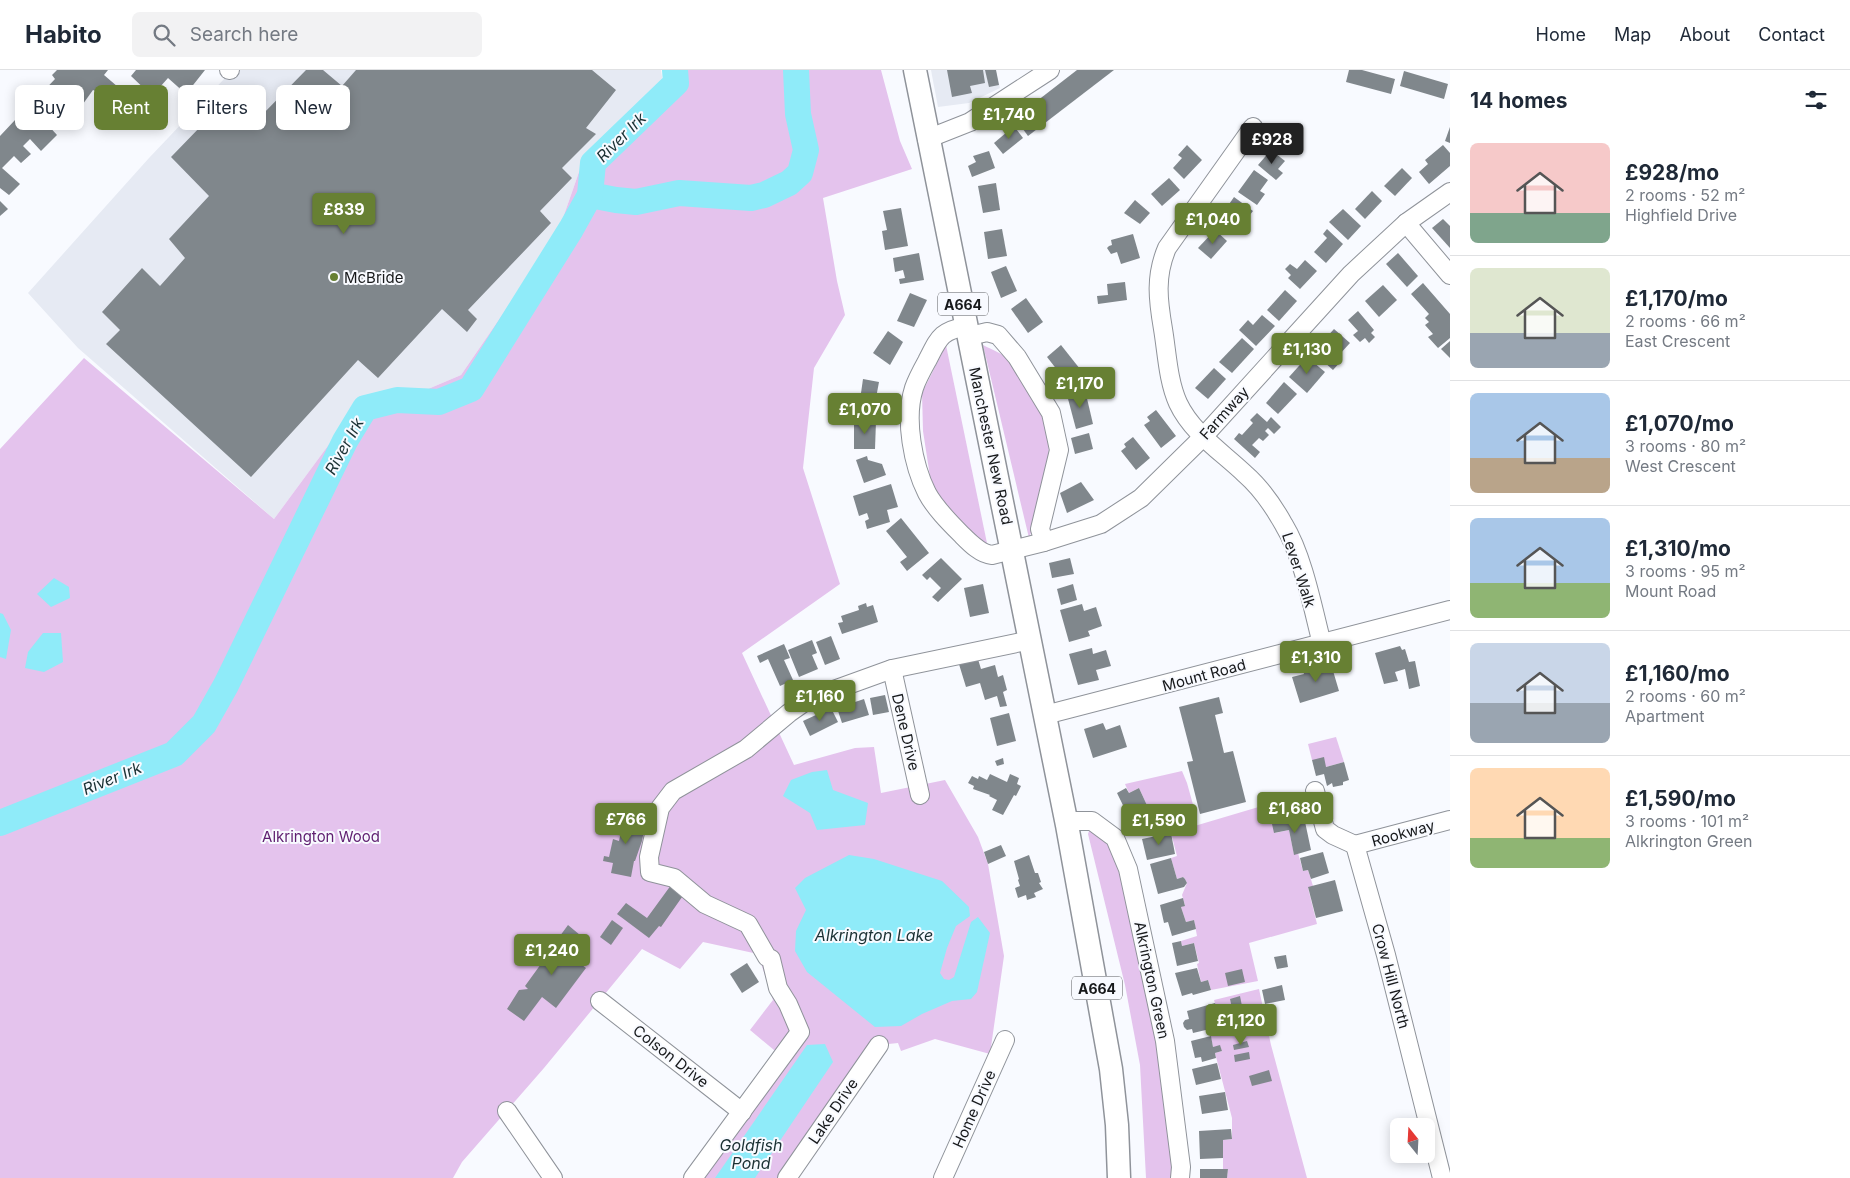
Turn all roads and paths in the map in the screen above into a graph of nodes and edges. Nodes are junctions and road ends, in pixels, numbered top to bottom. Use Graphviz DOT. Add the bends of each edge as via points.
graph roads {
  1 [pos="915,70"];
  2 [pos="1050,70"];
  3 [pos="1252,127"];
  4 [pos="928,139"];
  5 [pos="1450,192"];
  6 [pos="1406,223"];
  7 [pos="1450,275"];
  8 [pos="968,331"];
  9 [pos="1203,437"];
  10 [pos="1044,542"];
  11 [pos="1013,550"];
  12 [pos="1450,610"];
  13 [pos="1031,640"];
  14 [pos="1322,644"];
  15 [pos="892,669"];
  16 [pos="1045,715"];
  17 [pos="1315,792"];
  18 [pos="920,795"];
  19 [pos="1450,820"];
  20 [pos="1067,821"];
  21 [pos="1355,845"];
  22 [pos="600,1001"];
  23 [pos="1005,1040"];
  24 [pos="879,1045"];
  25 [pos="506,1111"];
  26 [pos="742,1112"];
  27 [pos="553,1178"];
  28 [pos="693,1178"];
  29 [pos="787,1178"];
  30 [pos="943,1178"];
  31 [pos="1119,1178"];
  32 [pos="1180,1178"];
  33 [pos="1442,1178"];
  1 -- 4 [label="main road, Manchester New Road / A664"];
  2 -- 4 [label="street" via="970,122"];
  3 -- 9 [label="street, Lever Walk" via="1167,248 1159,275 1157,295 1174,393"];
  4 -- 8 [label="main road, Manchester New Road / A664"];
  5 -- 6 [label="street, Farmway"];
  6 -- 7 [label="street"];
  6 -- 9 [label="street, Farmway" via="1345,281"];
  8 -- 10 [label="street, Farmway" via="998,335 1017,357 1051,413 1059,450 1040,529"];
  8 -- 11 [label="main road, Manchester New Road / A664"];
  8 -- 11 [label="street, Farmway" via="952,329 941,336 914,388 910,407 914,456 927,493 968,540 986,554"];
  9 -- 10 [label="street, Farmway" via="1141,498 1117,514 1101,524"];
  9 -- 14 [label="street, Lever Walk" via="1247,476 1285,527 1300,564"];
  10 -- 11 [label="street, Farmway"];
  11 -- 13 [label="main road, Manchester New Road"];
  12 -- 14 [label="street, Mount Road"];
  13 -- 15 [label="street"];
  13 -- 16 [label="main road, Manchester New Road / A664"];
  14 -- 16 [label="street, Mount Road"];
  15 -- 18 [label="street, Dene Drive"];
  15 -- 26 [label="street" via="809,699 746,749 673,792 660,808 649,857 650,872 674,878 705,904 748,924 766,957 771,959 778,988 800,1032"];
  16 -- 20 [label="main road, Manchester New Road / A664"];
  17 -- 21 [label="street" via="1325,829"];
  19 -- 21 [label="street, Rookway"];
  20 -- 31 [label="main road, A664" via="1112,1069"];
  20 -- 32 [label="street, Alkrington Green" via="1092,821 1115,838 1128,869 1167,1008 1165,1042"];
  21 -- 33 [label="street, Crow Hill North"];
  22 -- 26 [label="street, Colson Drive"];
  23 -- 30 [label="street, Home Drive"];
  24 -- 29 [label="street, Lake Drive"];
  25 -- 27 [label="street"];
  26 -- 28 [label="street"];
}
